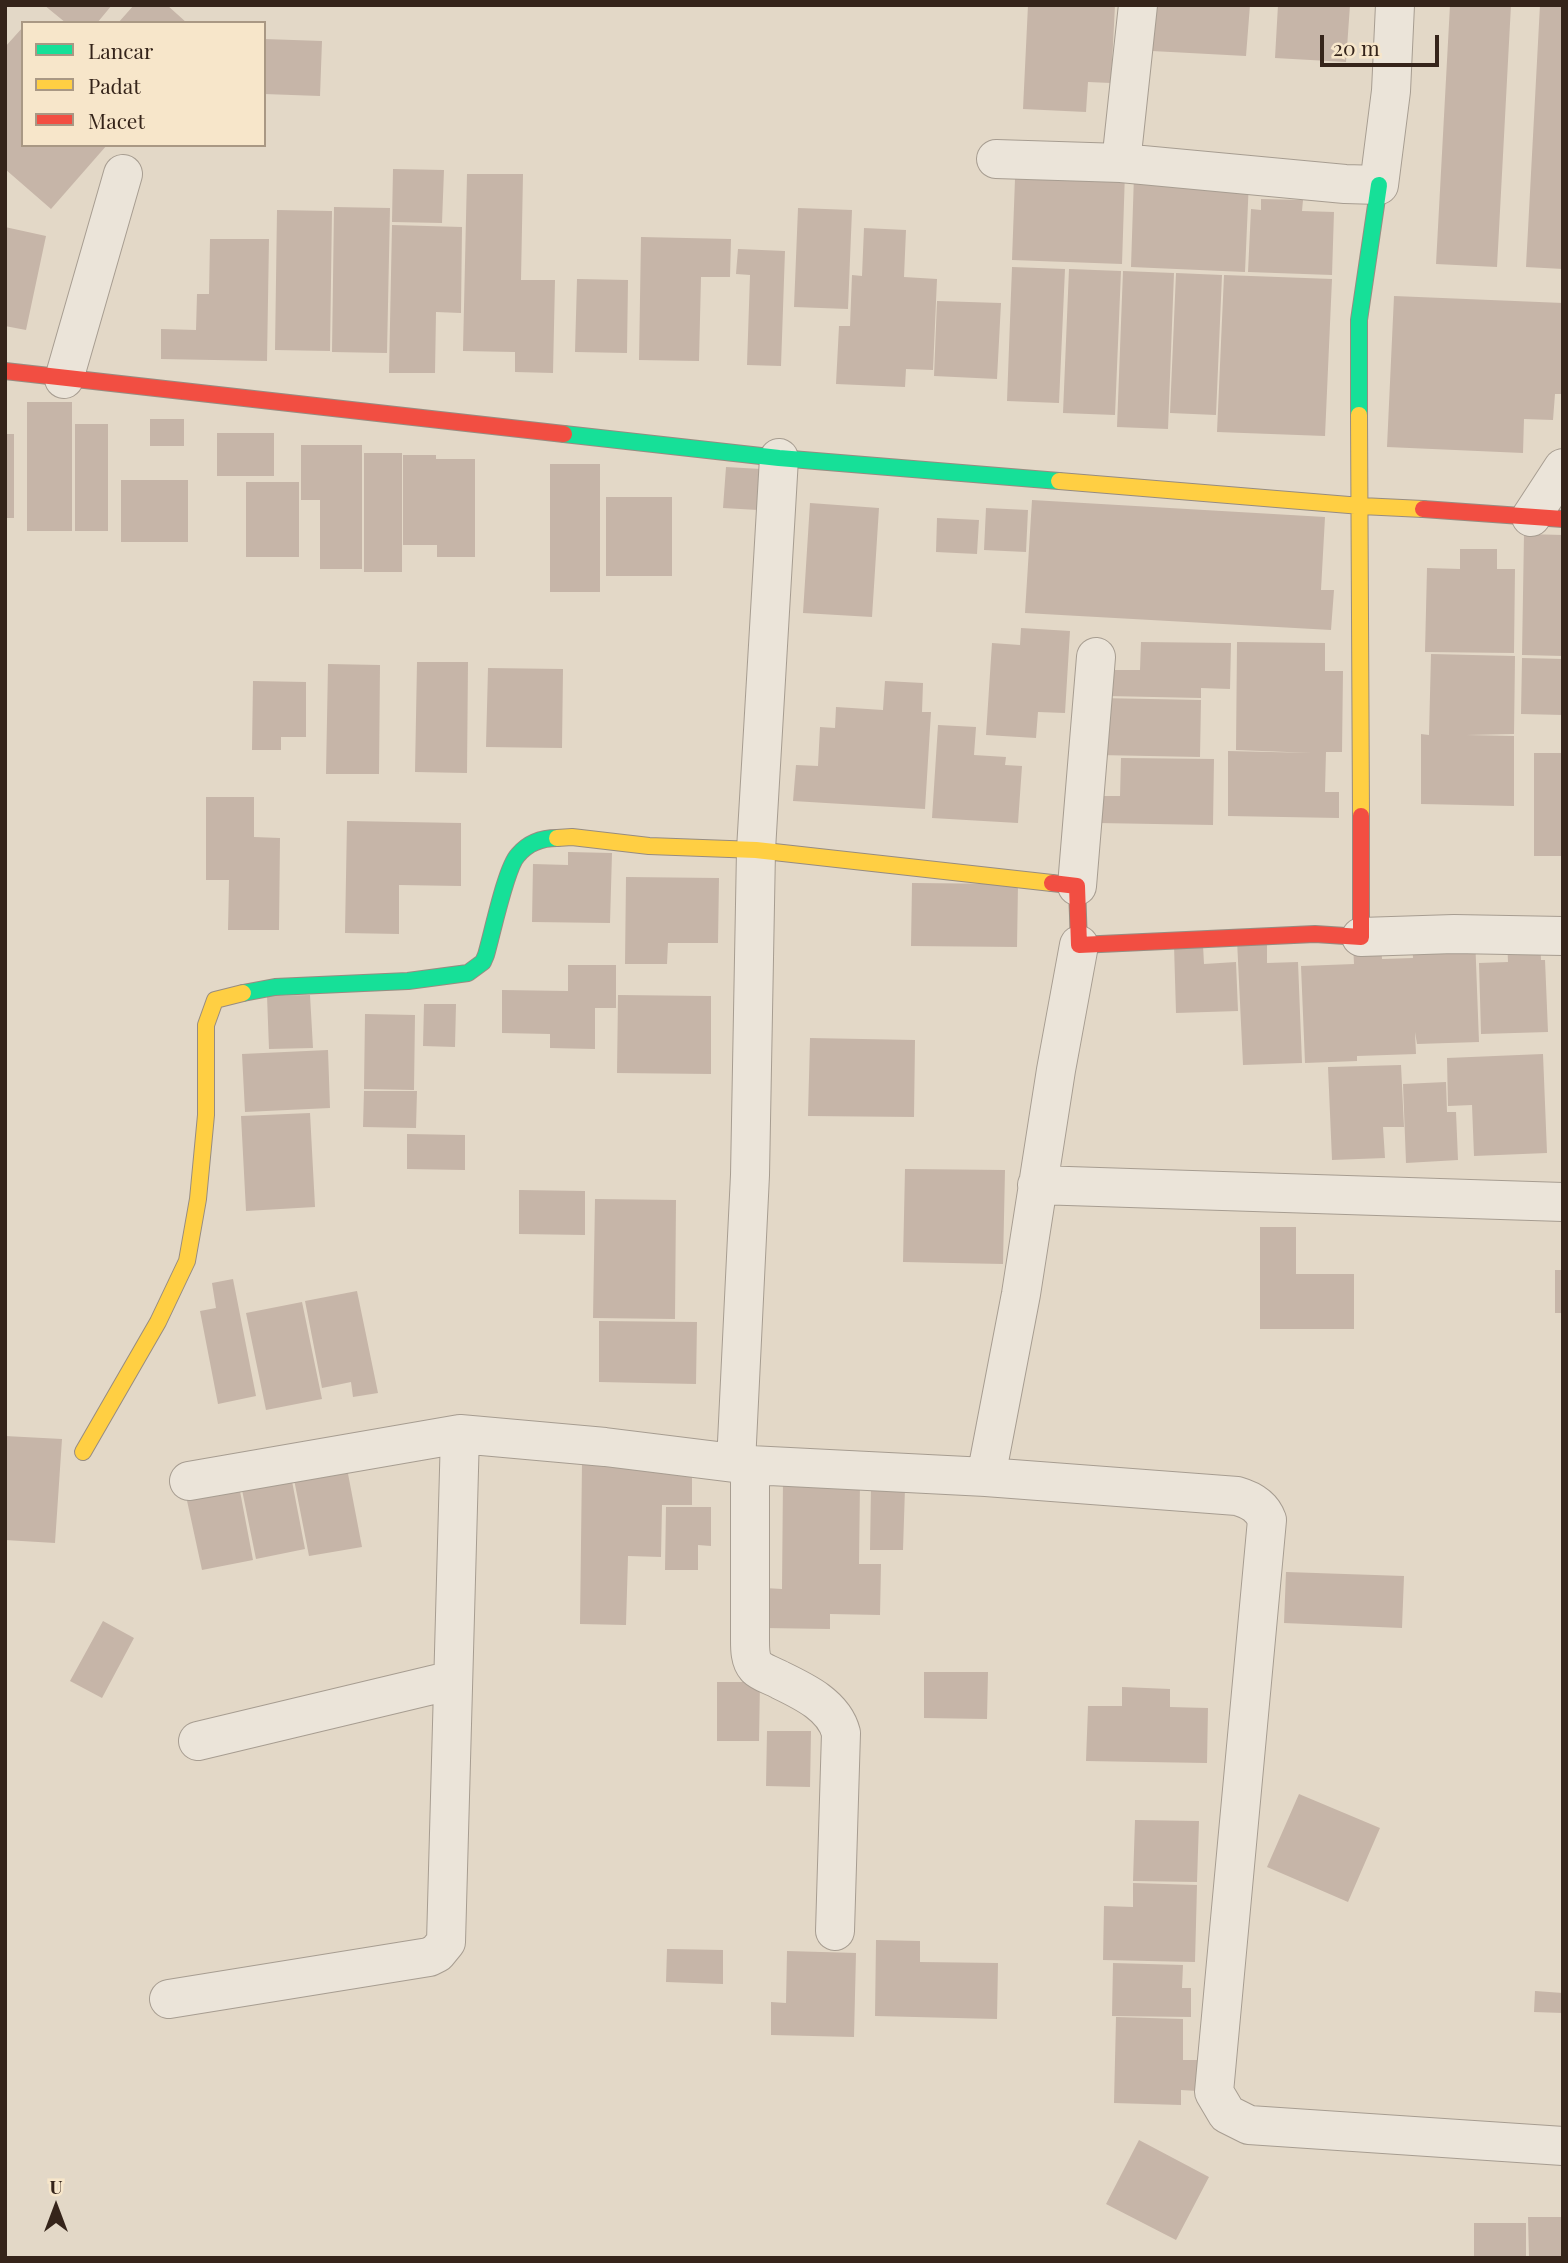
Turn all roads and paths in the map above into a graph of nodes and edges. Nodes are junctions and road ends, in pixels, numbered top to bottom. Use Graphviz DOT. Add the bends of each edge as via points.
graph roads {
  1 [pos="1138,5"];
  2 [pos="1395,5"];
  3 [pos="996,159"];
  4 [pos="1121,163"];
  5 [pos="123,174"];
  6 [pos="1379,185"];
  7 [pos="5,370"];
  8 [pos="64,379"];
  9 [pos="779,458"];
  10 [pos="1563,468"];
  11 [pos="1361,506"];
  12 [pos="1547,518"];
  13 [pos="1096,657"];
  14 [pos="755,850"];
  15 [pos="1077,886"];
  16 [pos="1563,936"];
  17 [pos="1362,937"];
  18 [pos="1079,945"];
  19 [pos="1037,1185"];
  20 [pos="1563,1202"];
  21 [pos="460,1434"];
  22 [pos="83,1452"];
  23 [pos="743,1464"];
  24 [pos="986,1476"];
  25 [pos="189,1481"];
  26 [pos="453,1680"];
  27 [pos="198,1741"];
  28 [pos="835,1931"];
  29 [pos="169,1999"];
  30 [pos="1563,2147"];
  1 -- 4 [label="street"];
  2 -- 6 [label="street" via="1391,90"];
  3 -- 4 [label="street"];
  4 -- 6 [label="street"];
  5 -- 8 [label="street"];
  6 -- 11 [label="street" via="1359,320"];
  7 -- 8 [label="street"];
  8 -- 9 [label="street"];
  9 -- 11 [label="street"];
  9 -- 14 [label="street"];
  10 -- 12 [label="street"];
  11 -- 12 [label="street"];
  11 -- 17 [label="street"];
  13 -- 15 [label="street"];
  14 -- 15 [label="street"];
  14 -- 22 [label="street" via="649,846 572,837 533,842 516,856 486,955 468,973 408,981 275,987 215,1000 206,1025 206,1115 187,1261 158,1322"];
  14 -- 23 [label="street"];
  15 -- 18 [label="street"];
  16 -- 17 [label="street" via="1454,933"];
  17 -- 18 [label="street" via="1315,934"];
  18 -- 19 [label="street"];
  19 -- 20 [label="street"];
  19 -- 24 [label="street"];
  21 -- 23 [label="street"];
  21 -- 25 [label="street"];
  21 -- 26 [label="street"];
  23 -- 24 [label="street"];
  23 -- 28 [label="street" via="754,1665 829,1710 841,1733"];
  24 -- 30 [label="street" via="1237,1496 1250,1499 1265,1515 1214,2092 1227,2114 1249,2125"];
  26 -- 27 [label="street"];
  26 -- 29 [label="street" via="446,1942 442,1948 429,1957"];
}
